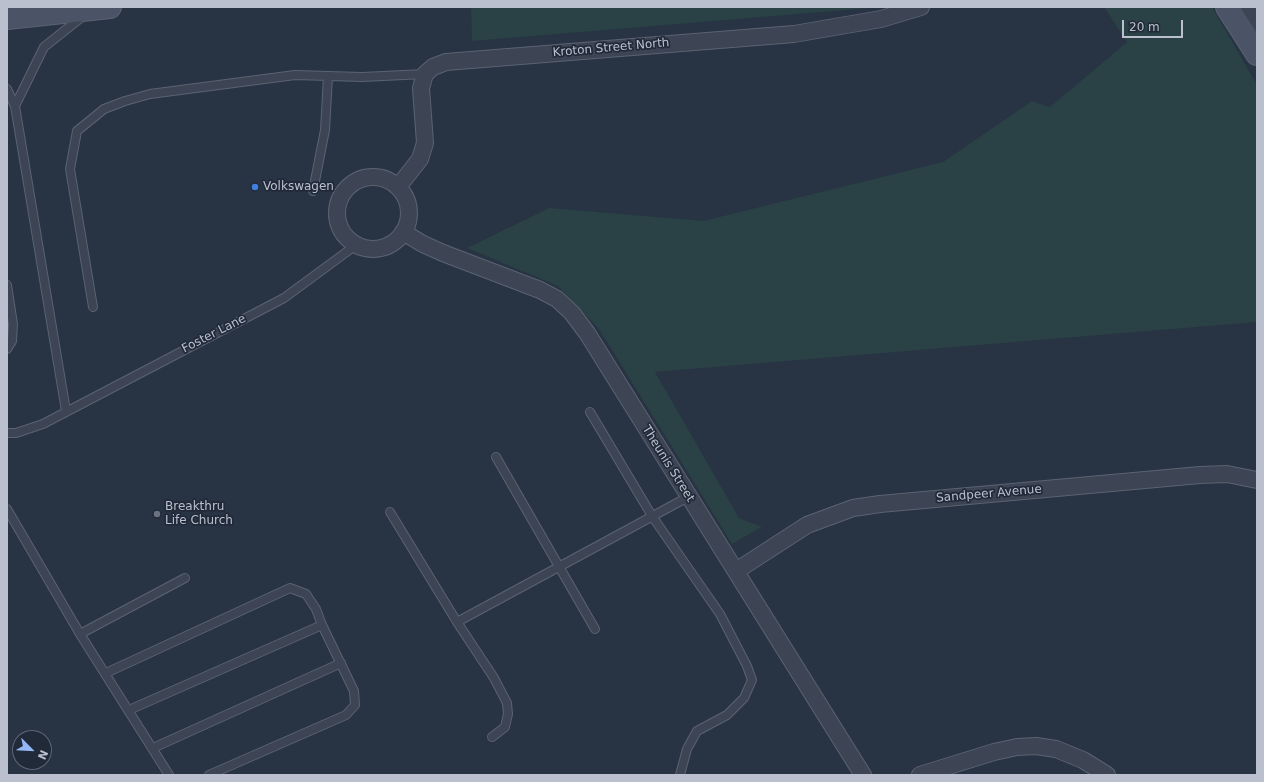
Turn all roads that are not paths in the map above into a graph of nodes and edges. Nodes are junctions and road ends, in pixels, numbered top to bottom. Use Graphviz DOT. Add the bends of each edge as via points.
graph roads {
  1 [pos="921,7"];
  2 [pos="1227,7"];
  3 [pos="1244,7"];
  4 [pos="101,8"];
  5 [pos="7,18"];
  6 [pos="1257,33"];
  7 [pos="1257,54"];
  8 [pos="425,74"];
  9 [pos="328,76"];
  10 [pos="7,89"];
  11 [pos="15,106"];
  12 [pos="398,187"];
  13 [pos="313,191"];
  14 [pos="404,232"];
  15 [pos="356,245"];
  16 [pos="7,285"];
  17 [pos="93,307"];
  18 [pos="7,349"];
  19 [pos="66,411"];
  20 [pos="590,412"];
  21 [pos="7,433"];
  22 [pos="496,457"];
  23 [pos="1257,480"];
  24 [pos="688,497"];
  25 [pos="7,509"];
  26 [pos="390,512"];
  27 [pos="652,516"];
  28 [pos="559,566"];
  29 [pos="736,571"];
  30 [pos="185,578"];
  31 [pos="457,622"];
  32 [pos="322,625"];
  33 [pos="595,629"];
  34 [pos="80,634"];
  35 [pos="341,663"];
  36 [pos="106,673"];
  37 [pos="129,710"];
  38 [pos="492,737"];
  39 [pos="153,748"];
  40 [pos="169,775"];
  41 [pos="209,775"];
  42 [pos="680,775"];
  43 [pos="863,775"];
  44 [pos="920,775"];
  45 [pos="1107,775"];
  1 -- 8 [label="street, Kroton Street North" via="881,19 794,34 446,62 433,66"];
  2 -- 7 [label="main road"];
  3 -- 6 [label="street"];
  4 -- 5 [label="main road"];
  4 -- 11 [label="lane" via="44,47"];
  8 -- 9 [label="lane"];
  8 -- 12 [label="street" via="421,88 424,143 420,159"];
  9 -- 13 [label="lane" via="325,130"];
  9 -- 17 [label="lane" via="295,75 150,94 104,109 77,131 70,169"];
  10 -- 11 [label="lane"];
  11 -- 19 [label="lane"];
  12 -- 14 [label="street" via="409,209"];
  12 -- 15 [label="street" via="389,181 373,177 357,181 341,196 337,218 347,238"];
  14 -- 15 [label="street" via="387,246 377,249 366,249"];
  14 -- 24 [label="street, Theunis Street" via="436,250 540,290 572,313 587,333"];
  15 -- 19 [label="lane, Foster Lane" via="284,298"];
  16 -- 18 [label="lane" via="13,324 12,341"];
  19 -- 21 [label="lane, Foster Lane" via="43,424 16,433"];
  20 -- 27 [label="lane"];
  22 -- 28 [label="lane"];
  23 -- 29 [label="street, Sandpeer Avenue" via="1227,474 1200,474 853,508 807,526"];
  24 -- 27 [label="lane"];
  24 -- 29 [label="street, Theunis Street"];
  25 -- 34 [label="lane"];
  26 -- 31 [label="lane"];
  27 -- 28 [label="lane"];
  27 -- 42 [label="lane" via="720,614 752,680 744,698 727,715 697,731 686,749"];
  28 -- 31 [label="lane"];
  28 -- 33 [label="lane"];
  29 -- 43 [label="street, Theunis Street"];
  30 -- 34 [label="lane"];
  31 -- 38 [label="lane" via="494,678 507,703 505,727"];
  32 -- 35 [label="lane"];
  32 -- 36 [label="lane" via="316,609 306,594 290,588"];
  32 -- 37 [label="lane"];
  34 -- 36 [label="lane"];
  35 -- 39 [label="lane"];
  35 -- 41 [label="lane" via="354,691 355,705 346,715"];
  36 -- 37 [label="lane"];
  37 -- 39 [label="lane"];
  39 -- 40 [label="lane"];
  44 -- 45 [label="street" via="994,752 1036,746 1056,749 1083,760"];
}
